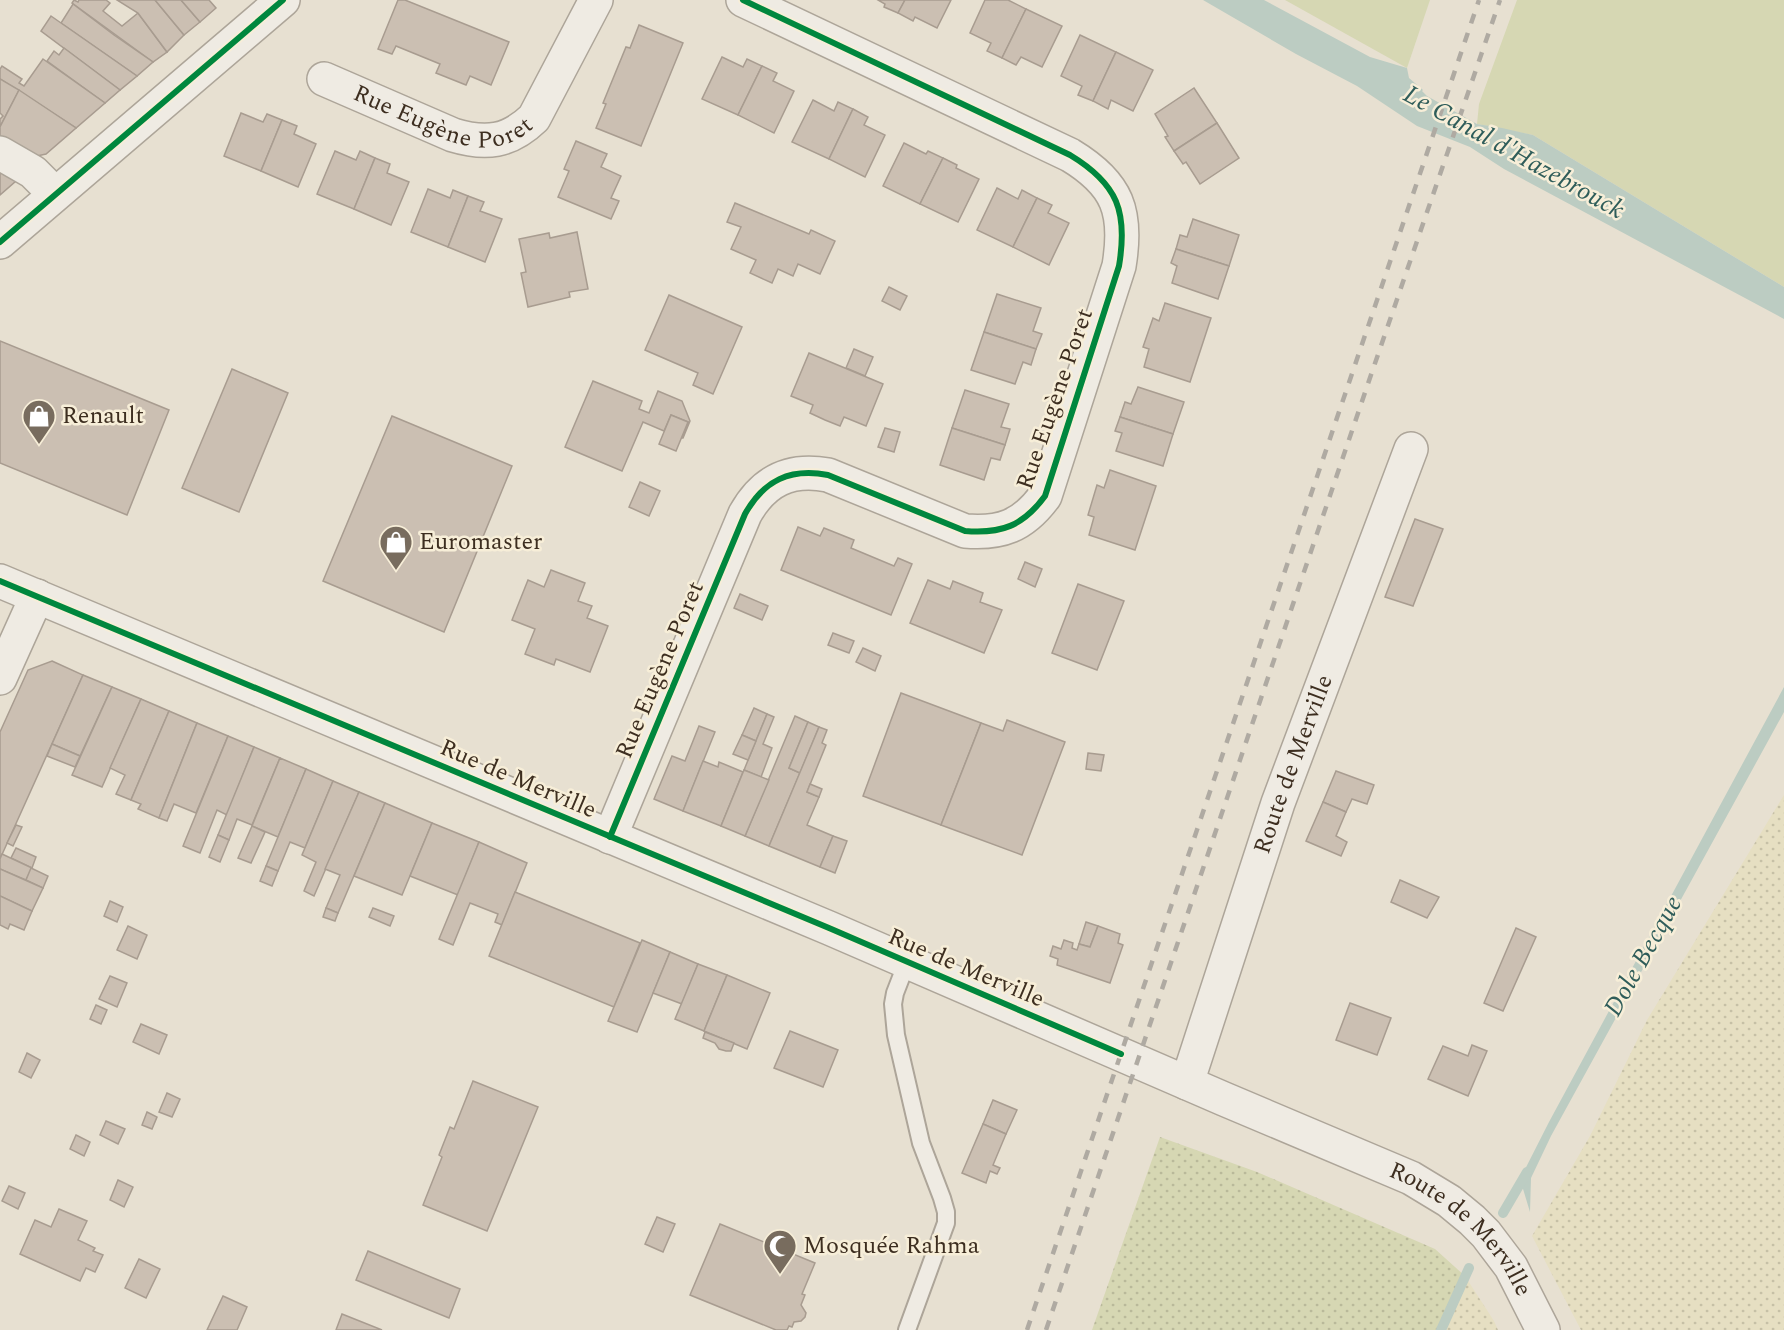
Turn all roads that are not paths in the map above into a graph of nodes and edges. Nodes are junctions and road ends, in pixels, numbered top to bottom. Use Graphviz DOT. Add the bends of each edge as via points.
graph roads {
  1 [pos="283,0"];
  2 [pos="596,0"];
  3 [pos="743,0"];
  4 [pos="324,79"];
  5 [pos="0,153"];
  6 [pos="55,194"];
  7 [pos="0,243"];
  8 [pos="1411,449"];
  9 [pos="0,581"];
  10 [pos="37,596"];
  11 [pos="0,678"];
  12 [pos="610,837"];
  13 [pos="906,962"];
  14 [pos="1121,1054"];
  15 [pos="1187,1083"];
  16 [pos="908,1330"];
  17 [pos="1543,1330"];
  1 -- 6 [label="street"];
  2 -- 4 [label="street, Rue Eugène Poret" via="534,118 524,128 497,140 469,140 453,135"];
  3 -- 12 [label="street, Rue Eugène Poret" via="1089,167 1103,180 1120,211 1123,229 1119,266 1045,496 1013,525 982,532 965,531 812,472 780,478 753,498"];
  5 -- 6 [label="street" via="33,172"];
  6 -- 7 [label="street"];
  8 -- 15 [label="street, Route de Merville" via="1278,803"];
  9 -- 10 [label="street, Rue de Merville"];
  10 -- 11 [label="street"];
  10 -- 12 [label="street, Rue de Merville"];
  12 -- 13 [label="street, Rue de Merville"];
  13 -- 14 [label="street, Rue de Merville"];
  13 -- 16 [label="lane" via="895,993 893,1020 921,1143 946,1212 946,1223"];
  14 -- 15 [label="street, Route de Merville"];
  15 -- 17 [label="street, Route de Merville" via="1385,1166 1449,1201 1497,1248 1523,1288"];
}
